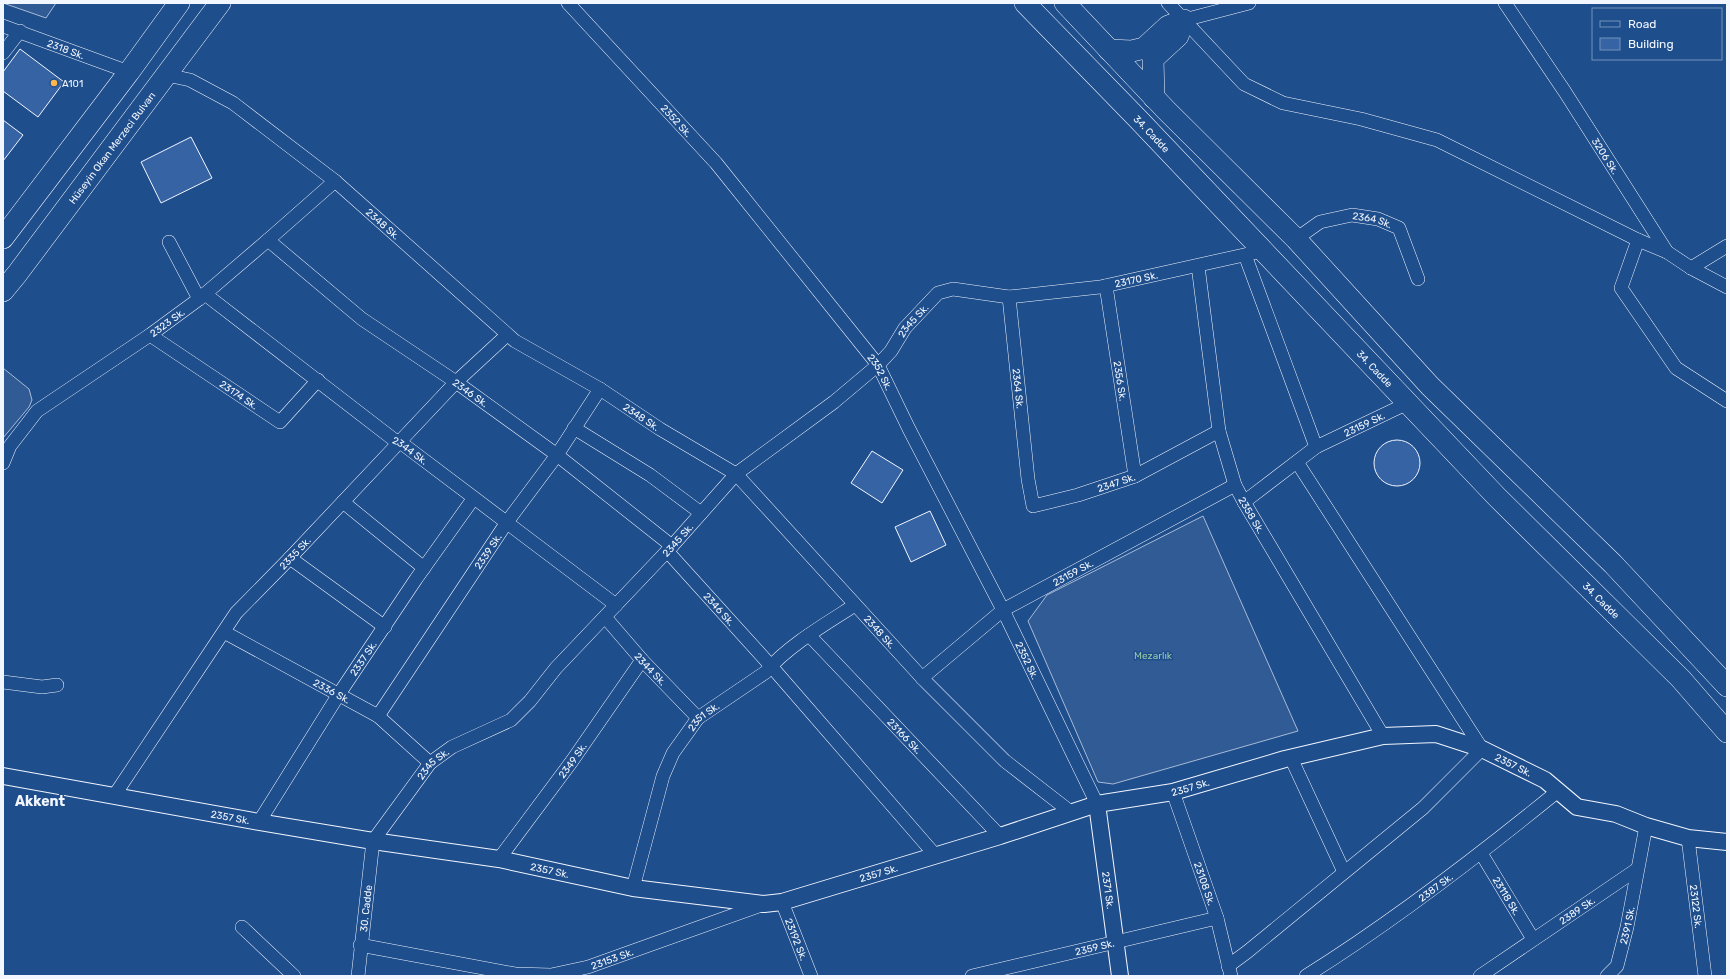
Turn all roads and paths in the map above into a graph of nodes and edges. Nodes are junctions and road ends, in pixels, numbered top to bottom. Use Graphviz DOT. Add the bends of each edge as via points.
graph roads {
  1 [pos="179,3"];
  2 [pos="220,3"];
  3 [pos="568,3"];
  4 [pos="1025,3"];
  5 [pos="1065,3"];
  6 [pos="1168,3"];
  7 [pos="1249,3"];
  8 [pos="1505,3"];
  9 [pos="1184,20"];
  10 [pos="3,26"];
  11 [pos="20,31"];
  12 [pos="1109,50"];
  13 [pos="3,53"];
  14 [pos="1148,53"];
  15 [pos="129,72"];
  16 [pos="167,75"];
  17 [pos="1154,98"];
  18 [pos="335,181"];
  19 [pos="3,238"];
  20 [pos="1296,238"];
  21 [pos="268,240"];
  22 [pos="1638,240"];
  23 [pos="169,242"];
  24 [pos="1727,246"];
  25 [pos="1667,252"];
  26 [pos="1254,253"];
  27 [pos="1198,266"];
  28 [pos="1691,268"];
  29 [pos="1418,279"];
  30 [pos="1106,286"];
  31 [pos="1727,287"];
  32 [pos="3,291"];
  33 [pos="202,296"];
  34 [pos="1009,298"];
  35 [pos="150,335"];
  36 [pos="507,335"];
  37 [pos="878,365"];
  38 [pos="318,380"];
  39 [pos="456,382"];
  40 [pos="600,389"];
  41 [pos="1727,401"];
  42 [pos="1408,403"];
  43 [pos="574,428"];
  44 [pos="1219,431"];
  45 [pos="400,442"];
  46 [pos="1316,447"];
  47 [pos="557,455"];
  48 [pos="1297,462"];
  49 [pos="3,463"];
  50 [pos="736,474"];
  51 [pos="1135,476"];
  52 [pos="1028,479"];
  53 [pos="1235,485"];
  54 [pos="473,499"];
  55 [pos="343,502"];
  56 [pos="1244,502"];
  57 [pos="701,513"];
  58 [pos="507,522"];
  59 [pos="669,549"];
  60 [pos="290,558"];
  61 [pos="424,568"];
  62 [pos="616,605"];
  63 [pos="855,605"];
  64 [pos="1003,610"];
  65 [pos="605,617"];
  66 [pos="385,627"];
  67 [pos="224,632"];
  68 [pos="809,635"];
  69 [pos="642,660"];
  70 [pos="771,666"];
  71 [pos="922,678"];
  72 [pos="3,682"];
  73 [pos="57,685"];
  74 [pos="1727,686"];
  75 [pos="338,694"];
  76 [pos="378,716"];
  77 [pos="698,718"];
  78 [pos="1727,732"];
  79 [pos="1384,736"];
  80 [pos="1482,749"];
  81 [pos="1291,758"];
  82 [pos="430,762"];
  83 [pos="3,776"];
  84 [pos="1558,791"];
  85 [pos="1173,792"];
  86 [pos="114,796"];
  87 [pos="1097,804"];
  88 [pos="1072,813"];
  89 [pos="259,822"];
  90 [pos="1646,826"];
  91 [pos="1000,836"];
  92 [pos="1688,838"];
  93 [pos="373,841"];
  94 [pos="1727,842"];
  95 [pos="1481,853"];
  96 [pos="936,856"];
  97 [pos="499,859"];
  98 [pos="1636,870"];
  99 [pos="1344,872"];
  100 [pos="633,888"];
  101 [pos="782,902"];
  102 [pos="764,904"];
  103 [pos="1217,918"];
  104 [pos="242,927"];
  105 [pos="1533,939"];
  106 [pos="1116,942"];
  107 [pos="360,945"];
  108 [pos="1230,971"];
  109 [pos="515,975"];
  110 [pos="294,976"];
  111 [pos="358,976"];
  112 [pos="811,976"];
  113 [pos="974,976"];
  114 [pos="1120,976"];
  115 [pos="1306,976"];
  116 [pos="1480,976"];
  117 [pos="1607,976"];
  118 [pos="1704,976"];
  1 -- 15 [label="main road"];
  2 -- 16 [label="main road, Hüseyin Okan Merzeci Bulvarı"];
  3 -- 37 [label="street, 2352 Sk." via="716,162"];
  4 -- 26 [label="main road, 34. Cadde" via="1138,119"];
  5 -- 12 [label="main road"];
  6 -- 9 [label="street"];
  7 -- 9 [label="street"];
  8 -- 25 [label="street, 3206 Sk."];
  9 -- 14 [label="main road" via="1178,36"];
  9 -- 22 [label="street" via="1244,84 1283,103 1361,119 1437,140"];
  10 -- 11 [label="street, 2318 Sk."];
  11 -- 13 [label="street"];
  11 -- 15 [label="street, 2318 Sk."];
  12 -- 14 [label="main road"];
  12 -- 17 [label="main road"];
  14 -- 17 [label="main road"];
  15 -- 19 [label="main road"];
  16 -- 18 [label="street, 2348 Sk." via="190,80 233,103"];
  16 -- 32 [label="main road, Hüseyin Okan Merzeci Bulvarı"];
  17 -- 20 [label="main road"];
  18 -- 21 [label="street, 2323 Sk."];
  18 -- 36 [label="street, 2348 Sk."];
  20 -- 29 [label="street, 2364 Sk." via="1320,222 1352,215 1378,219 1399,228"];
  20 -- 74 [label="main road" via="1430,386 1613,564"];
  21 -- 33 [label="street, 2323 Sk."];
  21 -- 39 [label="street, 2346 Sk." via="362,319"];
  22 -- 25 [label="street"];
  22 -- 41 [label="street" via="1621,288 1676,368"];
  23 -- 33 [label="street, 2344 Sk."];
  24 -- 28 [label="street"];
  25 -- 28 [label="street, 3206 Sk."];
  26 -- 27 [label="street, 23170 Sk."];
  26 -- 42 [label="main road, 34. Cadde"];
  26 -- 46 [label="street"];
  27 -- 30 [label="street, 23170 Sk."];
  27 -- 44 [label="street, 2358 Sk."];
  28 -- 31 [label="street, 3206 Sk."];
  30 -- 34 [label="street, 23170 Sk."];
  30 -- 51 [label="street, 2356 Sk."];
  33 -- 35 [label="street, 2323 Sk."];
  33 -- 38 [label="street, 2344 Sk."];
  34 -- 37 [label="street, 2345 Sk." via="953,289 938,293 906,328"];
  34 -- 52 [label="street, 2364 Sk."];
  35 -- 38 [label="street, 23174 Sk." via="280,422"];
  35 -- 49 [label="street, 2323 Sk." via="37,411 10,446"];
  36 -- 39 [label="street, 2335 Sk."];
  36 -- 40 [label="street, 2348 Sk." via="514,342"];
  37 -- 50 [label="street, 2345 Sk." via="834,402"];
  37 -- 64 [label="street, 2352 Sk."];
  38 -- 45 [label="street, 2344 Sk."];
  39 -- 45 [label="street, 2335 Sk."];
  39 -- 47 [label="street, 2346 Sk."];
  40 -- 43 [label="street, 2339 Sk."];
  40 -- 50 [label="street, 2348 Sk." via="660,429"];
  42 -- 46 [label="street, 23159 Sk."];
  42 -- 78 [label="main road, 34. Cadde" via="1497,496 1681,679"];
  43 -- 47 [label="street, 2339 Sk."];
  43 -- 57 [label="street" via="650,475"];
  44 -- 51 [label="street, 2347 Sk."];
  44 -- 53 [label="street, 2358 Sk."];
  45 -- 54 [label="street, 2344 Sk."];
  45 -- 55 [label="street, 2335 Sk."];
  46 -- 48 [label="street, 23159 Sk."];
  47 -- 58 [label="street, 2339 Sk."];
  47 -- 59 [label="street, 2346 Sk."];
  48 -- 56 [label="street, 23159 Sk."];
  48 -- 80 [label="street"];
  50 -- 57 [label="street, 2345 Sk."];
  50 -- 63 [label="street, 2348 Sk."];
  51 -- 52 [label="street, 2347 Sk." via="1078,495 1033,506"];
  53 -- 56 [label="street, 2358 Sk."];
  53 -- 64 [label="street, 23159 Sk."];
  54 -- 58 [label="street, 2344 Sk."];
  54 -- 61 [label="street, 2337 Sk."];
  55 -- 60 [label="street, 2335 Sk."];
  55 -- 61 [label="street"];
  56 -- 79 [label="street, 2358 Sk."];
  57 -- 59 [label="street, 2345 Sk."];
  58 -- 62 [label="street, 2344 Sk."];
  58 -- 76 [label="street, 2339 Sk."];
  59 -- 62 [label="street, 2345 Sk."];
  59 -- 70 [label="street, 2346 Sk."];
  60 -- 66 [label="street"];
  60 -- 67 [label="street, 2335 Sk." via="236,613"];
  61 -- 66 [label="street, 2337 Sk."];
  62 -- 65 [label="street, 2345 Sk."];
  63 -- 68 [label="street, 2351 Sk."];
  63 -- 71 [label="street, 2348 Sk."];
  64 -- 71 [label="street, 23159 Sk."];
  64 -- 87 [label="street, 2352 Sk."];
  65 -- 69 [label="street, 2344 Sk."];
  65 -- 82 [label="street, 2345 Sk." via="511,720 452,746"];
  66 -- 75 [label="street, 2337 Sk."];
  67 -- 75 [label="street, 2336 Sk."];
  67 -- 86 [label="street, 2335 Sk."];
  68 -- 70 [label="street, 2351 Sk."];
  68 -- 91 [label="street, 23166 Sk."];
  69 -- 77 [label="street, 2344 Sk."];
  69 -- 97 [label="street, 2349 Sk." via="572,761"];
  70 -- 77 [label="street, 2351 Sk."];
  70 -- 96 [label="street, 2346 Sk."];
  71 -- 88 [label="street, 2348 Sk." via="1005,761"];
  72 -- 73 [label="street" via="42,687"];
  75 -- 76 [label="street, 2336 Sk."];
  75 -- 89 [label="street, 2337 Sk."];
  76 -- 82 [label="street, 2336 Sk."];
  77 -- 100 [label="street, 2351 Sk." via="673,753 663,776"];
  79 -- 80 [label="street, 2357 Sk." via="1436,734"];
  79 -- 81 [label="street, 2357 Sk."];
  80 -- 84 [label="street, 2357 Sk." via="1545,780"];
  80 -- 99 [label="street" via="1423,808"];
  81 -- 85 [label="street, 2357 Sk."];
  81 -- 99 [label="street"];
  82 -- 93 [label="street, 2345 Sk."];
  83 -- 86 [label="street, 2357 Sk."];
  84 -- 90 [label="street, 2357 Sk." via="1577,807 1616,814"];
  84 -- 95 [label="street, 2387 Sk."];
  85 -- 87 [label="street, 2357 Sk."];
  85 -- 103 [label="street, 23108 Sk."];
  86 -- 89 [label="street, 2357 Sk."];
  87 -- 88 [label="street, 2357 Sk."];
  87 -- 106 [label="street, 2371 Sk."];
  88 -- 91 [label="street, 2357 Sk."];
  89 -- 93 [label="street, 2357 Sk."];
  90 -- 92 [label="street, 2357 Sk."];
  90 -- 98 [label="street"];
  91 -- 96 [label="street, 2357 Sk."];
  92 -- 94 [label="street, 2357 Sk."];
  92 -- 118 [label="street, 23122 Sk."];
  93 -- 97 [label="street, 2357 Sk."];
  93 -- 107 [label="street, 30. Cadde"];
  95 -- 105 [label="street, 23118 Sk."];
  95 -- 115 [label="street, 2387 Sk." via="1352,947"];
  96 -- 101 [label="street, 2357 Sk."];
  97 -- 100 [label="street, 2357 Sk."];
  98 -- 105 [label="street, 2389 Sk."];
  98 -- 117 [label="street, 2391 Sk." via="1627,927 1617,966"];
  99 -- 108 [label="street"];
  100 -- 102 [label="street, 2357 Sk."];
  101 -- 102 [label="street, 2357 Sk."];
  101 -- 112 [label="street, 23192 Sk."];
  102 -- 109 [label="street, 23153 Sk." via="588,967 551,975"];
  103 -- 106 [label="street, 2359 Sk."];
  103 -- 108 [label="street, 23108 Sk."];
  104 -- 110 [label="street"];
  105 -- 116 [label="street, 2389 Sk."];
  106 -- 113 [label="street, 2359 Sk."];
  106 -- 114 [label="street, 2371 Sk."];
  107 -- 109 [label="street, 23153 Sk."];
  107 -- 111 [label="street, 30. Cadde"];
}
